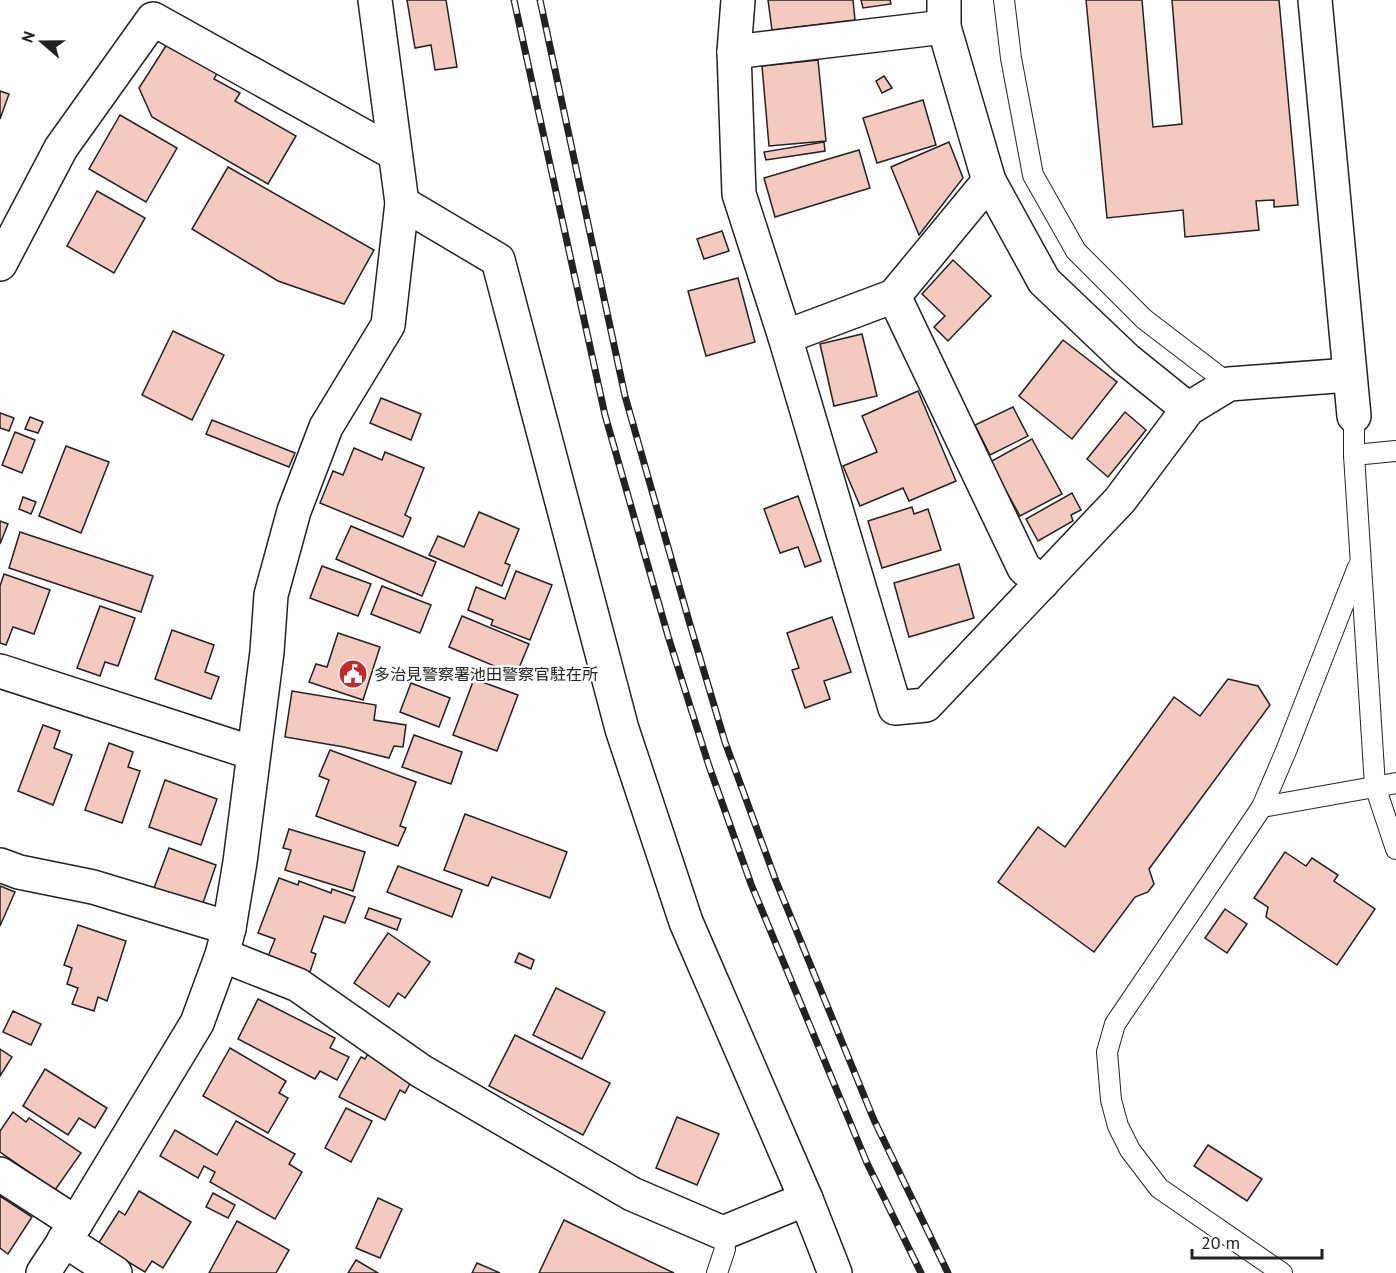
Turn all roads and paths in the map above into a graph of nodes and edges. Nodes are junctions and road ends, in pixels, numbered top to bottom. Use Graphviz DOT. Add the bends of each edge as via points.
graph roads {
  1 [pos="375,0"];
  2 [pos="738,0"];
  3 [pos="1004,0"];
  4 [pos="1316,0"];
  5 [pos="156,9"];
  6 [pos="944,13"];
  7 [pos="735,52"];
  8 [pos="394,153"];
  9 [pos="989,181"];
  10 [pos="402,203"];
  11 [pos="0,264"];
  12 [pos="894,296"];
  13 [pos="785,337"];
  14 [pos="1349,375"];
  15 [pos="1229,384"];
  16 [pos="1188,409"];
  17 [pos="1354,416"];
  18 [pos="1396,451"];
  19 [pos="1354,455"];
  20 [pos="1361,561"];
  21 [pos="1042,583"];
  22 [pos="0,671"];
  23 [pos="254,753"];
  24 [pos="1396,783"];
  25 [pos="1375,786"];
  26 [pos="1262,807"];
  27 [pos="1396,849"];
  28 [pos="0,866"];
  29 [pos="225,942"];
  30 [pos="0,1174"];
  31 [pos="806,1199"];
  32 [pos="70,1232"];
  33 [pos="723,1233"];
  34 [pos="43,1273"];
  35 [pos="115,1273"];
  36 [pos="717,1273"];
  37 [pos="835,1273"];
  38 [pos="1282,1273"];
  1 -- 8 [label="street"];
  2 -- 7 [label="street"];
  3 -- 15 [label="lane" via="1033,175 1076,250 1144,319"];
  4 -- 14 [label="street"];
  5 -- 8 [label="street"];
  5 -- 11 [label="street" via="61,148"];
  6 -- 7 [label="street"];
  6 -- 9 [label="street"];
  7 -- 13 [label="street" via="739,194"];
  8 -- 10 [label="street"];
  9 -- 12 [label="street"];
  9 -- 16 [label="street" via="1044,281 1126,359"];
  10 -- 23 [label="street" via="388,325 326,427 294,511 271,595"];
  10 -- 31 [label="street" via="498,260 622,729 686,922"];
  12 -- 13 [label="street"];
  12 -- 21 [label="street" via="1024,568"];
  13 -- 21 [label="street" via="895,708 926,705"];
  14 -- 15 [label="street"];
  14 -- 17 [label="street"];
  15 -- 16 [label="street"];
  16 -- 21 [label="street" via="1120,500"];
  17 -- 19 [label="lane"];
  18 -- 19 [label="lane"];
  19 -- 20 [label="lane"];
  20 -- 25 [label="lane"];
  20 -- 26 [label="lane"];
  22 -- 23 [label="street"];
  23 -- 29 [label="street"];
  24 -- 25 [label="lane"];
  25 -- 26 [label="lane"];
  25 -- 27 [label="lane"];
  26 -- 38 [label="lane" via="1114,1024 1107,1052 1108,1076 1118,1126 1130,1150 1160,1188"];
  28 -- 29 [label="street" via="93,887"];
  29 -- 32 [label="street" via="197,1023"];
  29 -- 33 [label="street" via="298,985 421,1071 632,1194"];
  30 -- 32 [label="street"];
  31 -- 33 [label="street"];
  31 -- 37 [label="street"];
  32 -- 34 [label="street"];
  32 -- 35 [label="street"];
  33 -- 36 [label="lane" via="725,1249"];
}
